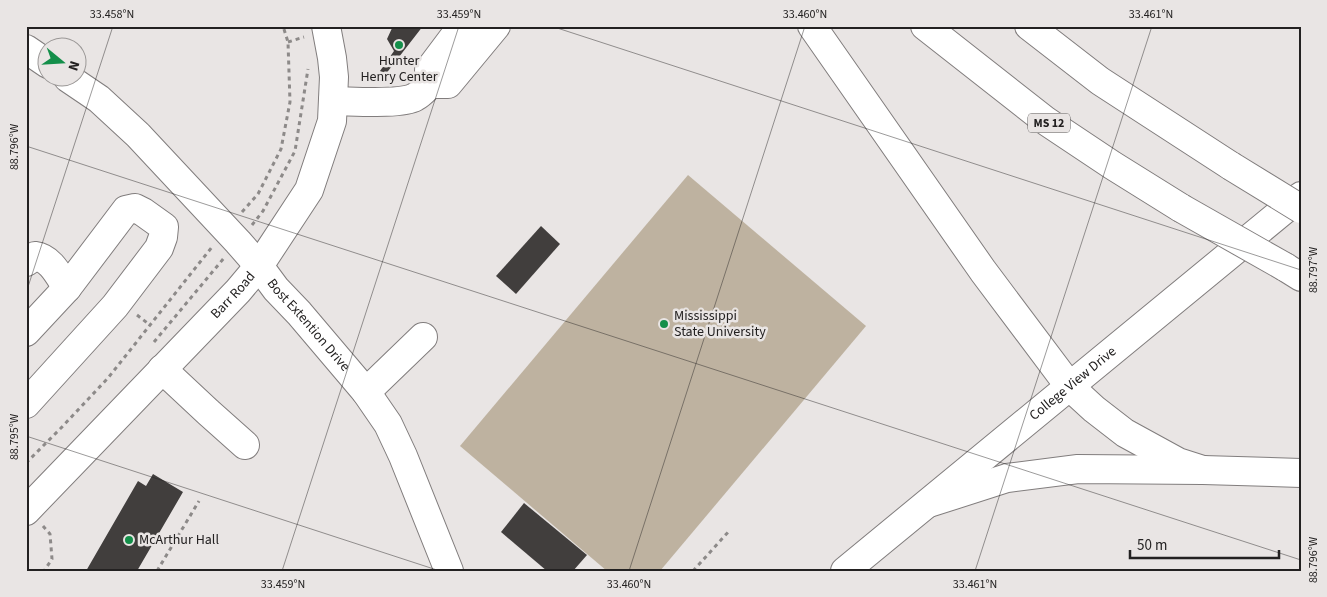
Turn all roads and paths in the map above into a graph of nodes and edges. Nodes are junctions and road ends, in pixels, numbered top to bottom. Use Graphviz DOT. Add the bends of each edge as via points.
graph roads {
  1 [pos="283,26"];
  2 [pos="462,26"];
  3 [pos="496,26"];
  4 [pos="812,26"];
  5 [pos="925,26"];
  6 [pos="1028,26"];
  7 [pos="1053,26"];
  8 [pos="315,27"];
  9 [pos="305,45"];
  10 [pos="26,49"];
  11 [pos="38,57"];
  12 [pos="308,68"];
  13 [pos="1100,81"];
  14 [pos="430,84"];
  15 [pos="83,88"];
  16 [pos="333,101"];
  17 [pos="1301,196"];
  18 [pos="1301,209"];
  19 [pos="233,236"];
  20 [pos="26,262"];
  21 [pos="259,266"];
  22 [pos="1293,272"];
  23 [pos="67,288"];
  24 [pos="137,315"];
  25 [pos="150,325"];
  26 [pos="26,332"];
  27 [pos="423,336"];
  28 [pos="156,358"];
  29 [pos="1070,387"];
  30 [pos="366,392"];
  31 [pos="26,404"];
  32 [pos="245,444"];
  33 [pos="26,463"];
  34 [pos="1203,470"];
  35 [pos="1301,473"];
  36 [pos="199,500"];
  37 [pos="929,503"];
  38 [pos="32,515"];
  39 [pos="730,530"];
  40 [pos="44,571"];
  41 [pos="157,571"];
  42 [pos="449,571"];
  43 [pos="693,571"];
  44 [pos="845,571"];
  1 -- 19 [label="path" via="288,42 290,102 282,149"];
  2 -- 14 [label="street" via="429,70"];
  3 -- 14 [label="street" via="448,84"];
  4 -- 29 [label="street" via="983,271"];
  5 -- 22 [label="street, MS 12, bridge" via="1046,121 1181,208"];
  6 -- 13 [label="street"];
  7 -- 13 [label="street"];
  8 -- 9 [label="path"];
  8 -- 16 [label="street, Barr Road" via="330,41"];
  10 -- 11 [label="street"];
  12 -- 19 [label="path" via="295,151 263,211"];
  13 -- 18 [label="street, bridge"];
  14 -- 16 [label="street" via="406,101"];
  15 -- 19 [label="street, Bost Extention Drive" via="138,135"];
  16 -- 21 [label="street, Barr Road" via="332,121 309,190"];
  17 -- 29 [label="street, College View Drive"];
  19 -- 21 [label="street, Bost Extention Drive"];
  19 -- 25 [label="path" via="206,254"];
  19 -- 28 [label="path"];
  20 -- 23 [label="street" via="35,256 49,262"];
  21 -- 28 [label="street, Barr Road" via="238,291"];
  21 -- 30 [label="street, Bost Extention Drive"];
  23 -- 26 [label="street"];
  23 -- 31 [label="street" via="126,210 135,208 164,228 159,248 115,306"];
  24 -- 25 [label="path"];
  25 -- 33 [label="path" via="108,378"];
  27 -- 30 [label="street"];
  28 -- 32 [label="street" via="208,412"];
  28 -- 38 [label="street, Barr Road"];
  29 -- 34 [label="street" via="1125,432 1178,462"];
  29 -- 37 [label="street, College View Drive"];
  30 -- 42 [label="street, Bost Extention Drive" via="388,424 403,456"];
  34 -- 35 [label="street"];
  34 -- 37 [label="street" via="1078,469 1007,478"];
  36 -- 41 [label="path"];
  37 -- 44 [label="street, College View Drive"];
  38 -- 40 [label="path" via="50,534 52,559"];
  39 -- 43 [label="path"];
}
